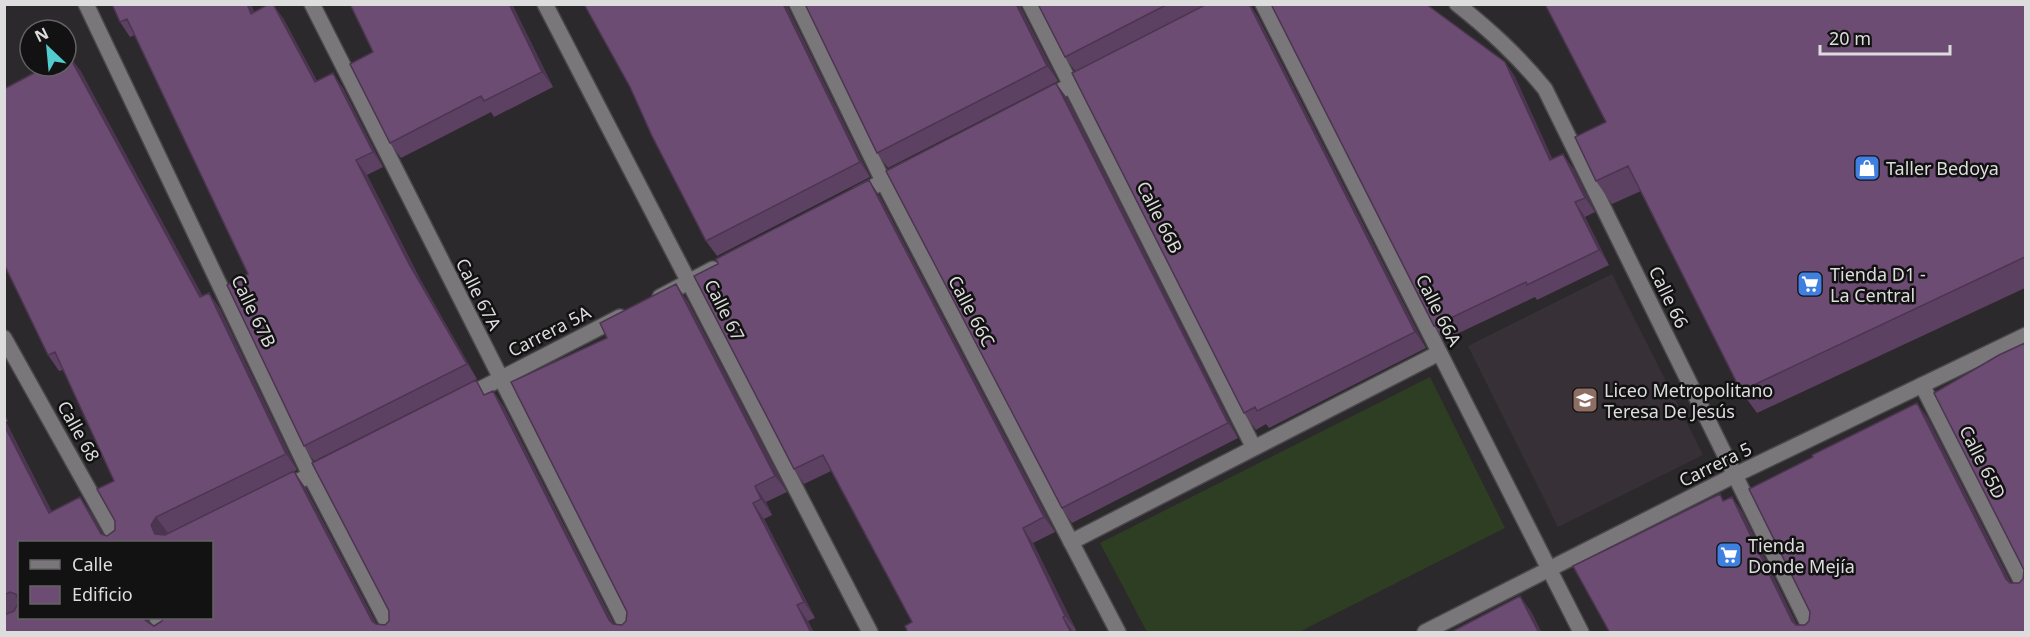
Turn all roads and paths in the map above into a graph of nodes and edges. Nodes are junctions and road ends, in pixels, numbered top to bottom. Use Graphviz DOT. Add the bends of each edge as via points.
graph roads {
  1 [pos="86,4"];
  2 [pos="312,4"];
  3 [pos="545,4"];
  4 [pos="797,4"];
  5 [pos="1030,4"];
  6 [pos="1263,4"];
  7 [pos="1457,4"];
  8 [pos="1103,69"];
  9 [pos="1071,85"];
  10 [pos="1029,106"];
  11 [pos="925,160"];
  12 [pos="883,181"];
  13 [pos="842,202"];
  14 [pos="730,261"];
  15 [pos="689,282"];
  16 [pos="2025,335"];
  17 [pos="4,338"];
  18 [pos="1439,353"];
  19 [pos="500,379"];
  20 [pos="1922,385"];
  21 [pos="447,405"];
  22 [pos="1254,448"];
  23 [pos="352,454"];
  24 [pos="310,475"];
  25 [pos="1735,476"];
  26 [pos="268,496"];
  27 [pos="117,541"];
  28 [pos="1071,542"];
  29 [pos="1549,569"];
  30 [pos="2025,590"];
  31 [pos="158,619"];
  32 [pos="165,633"];
  33 [pos="392,633"];
  34 [pos="629,633"];
  35 [pos="870,633"];
  36 [pos="1118,633"];
  37 [pos="1425,633"];
  38 [pos="1581,633"];
  39 [pos="1812,633"];
  1 -- 24 [label="street, Calle 67B"];
  2 -- 19 [label="street, Calle 67A"];
  3 -- 15 [label="street, Calle 67"];
  4 -- 12 [label="street, Calle 66C"];
  5 -- 9 [label="street, Calle 66B"];
  6 -- 18 [label="street, Calle 66A"];
  7 -- 25 [label="street, Calle 66" via="1520,58 1545,89"];
  8 -- 9 [label="street"];
  9 -- 10 [label="street"];
  9 -- 22 [label="street, Calle 66B"];
  11 -- 12 [label="street"];
  12 -- 13 [label="street"];
  12 -- 28 [label="street, Calle 66C"];
  14 -- 15 [label="street, Carrera 5A"];
  15 -- 19 [label="street, Carrera 5A"];
  15 -- 35 [label="street, Calle 67"];
  16 -- 20 [label="street, Carrera 5"];
  17 -- 27 [label="street, Calle 68"];
  18 -- 22 [label="street"];
  18 -- 29 [label="street, Calle 66A"];
  19 -- 21 [label="street, Carrera 5A"];
  19 -- 34 [label="street, Calle 67A"];
  20 -- 25 [label="street, Carrera 5"];
  20 -- 30 [label="street, Calle 65D"];
  22 -- 28 [label="street"];
  23 -- 24 [label="street"];
  24 -- 26 [label="street"];
  24 -- 33 [label="street, Calle 67B"];
  25 -- 29 [label="street, Carrera 5"];
  25 -- 39 [label="street, Calle 66"];
  28 -- 36 [label="street, Calle 66C"];
  29 -- 37 [label="street, Carrera 5"];
  29 -- 38 [label="street, Calle 66A"];
  31 -- 32 [label="street"];
}
